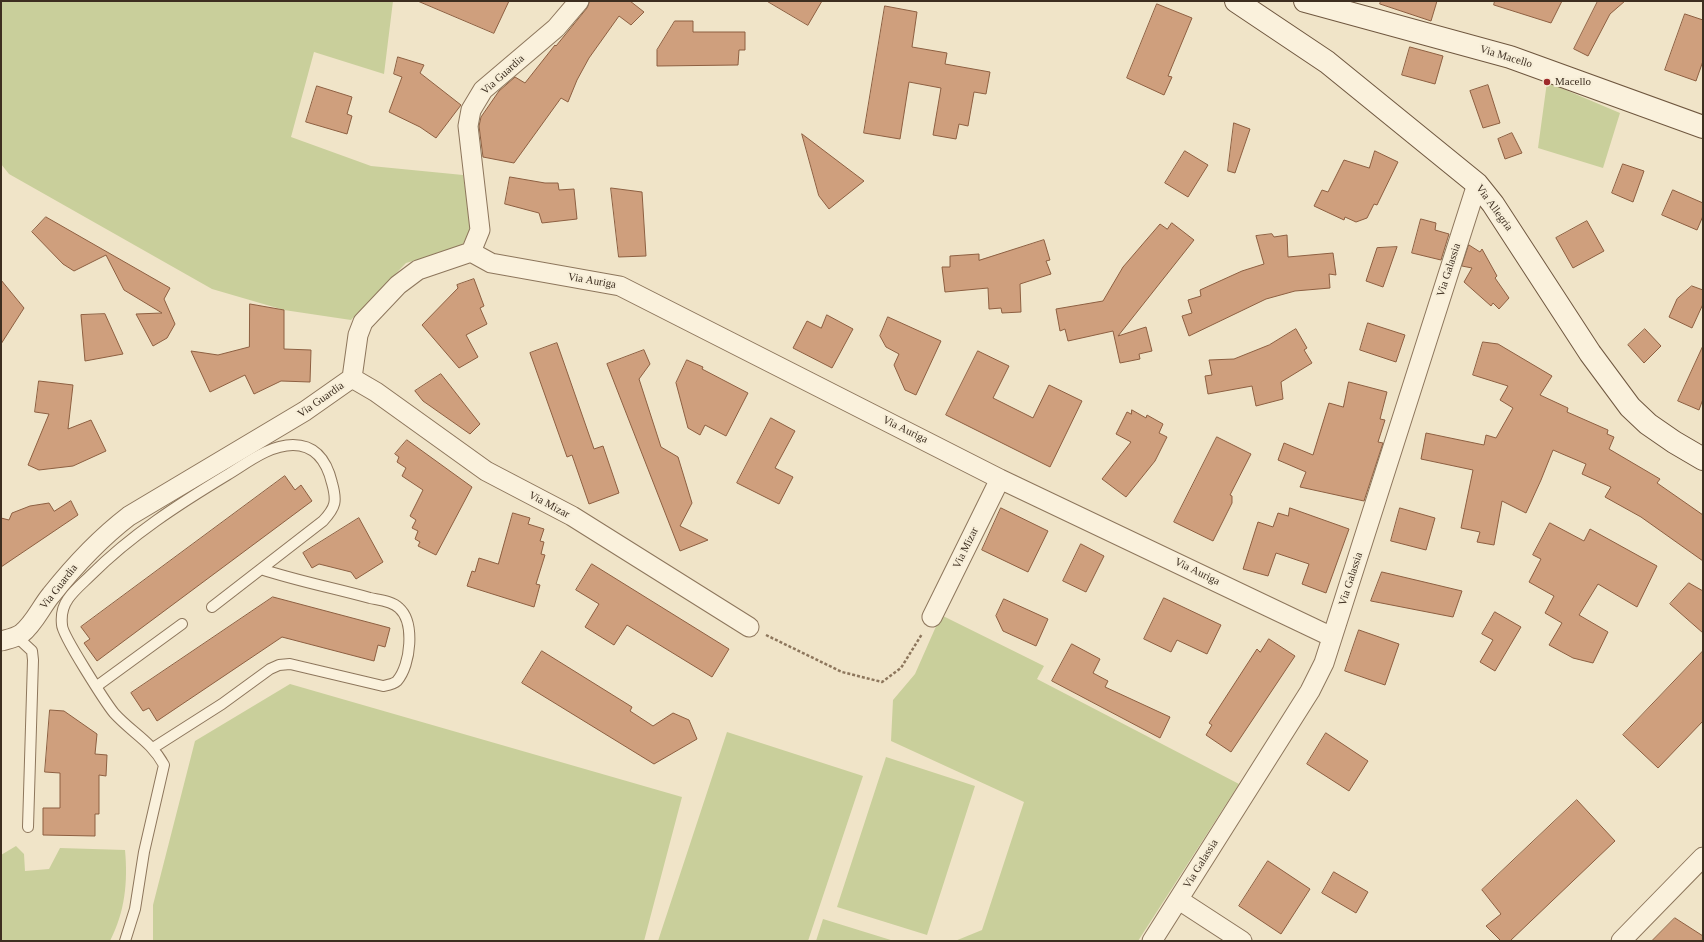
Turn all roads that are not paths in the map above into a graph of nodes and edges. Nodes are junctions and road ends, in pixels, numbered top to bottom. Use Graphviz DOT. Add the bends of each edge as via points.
graph roads {
  1 [pos="579,1"];
  2 [pos="1236,1"];
  3 [pos="1305,1"];
  4 [pos="1703,128"];
  5 [pos="1477,184"];
  6 [pos="471,252"];
  7 [pos="352,378"];
  8 [pos="1703,459"];
  9 [pos="1000,479"];
  10 [pos="261,569"];
  11 [pos="212,607"];
  12 [pos="932,617"];
  13 [pos="182,624"];
  14 [pos="749,627"];
  15 [pos="1332,637"];
  16 [pos="9,639"];
  17 [pos="97,686"];
  18 [pos="154,748"];
  19 [pos="28,827"];
  20 [pos="1703,857"];
  21 [pos="1179,900"];
  22 [pos="125,941"];
  23 [pos="1152,941"];
  24 [pos="1242,941"];
  25 [pos="1621,941"];
  1 -- 6 [label="street, Via Guardia" via="556,28 483,90 471,110 468,126 480,230"];
  2 -- 5 [label="main road, Via Allegria" via="1327,62"];
  3 -- 4 [label="main road, Via Macello" via="1510,57"];
  5 -- 8 [label="main road, Via Allegria" via="1494,204 1590,353 1630,407 1648,424"];
  5 -- 15 [label="street, Via Galassia"];
  6 -- 7 [label="street, Via Guardia" via="418,270 398,285 363,322 358,335"];
  6 -- 9 [label="street, Via Auriga" via="491,263 620,286"];
  7 -- 14 [label="street, Via Mizar" via="376,392 486,471 572,516"];
  7 -- 16 [label="street, Via Guardia" via="299,415 128,516 80,560 29,626"];
  9 -- 12 [label="street, Via Mizar"];
  9 -- 15 [label="street, Via Auriga"];
  10 -- 11 [label="lane"];
  10 -- 17 [label="lane" via="323,521 335,504 334,489 324,464 318,453 306,447 278,446 187,499 104,562 72,594 64,607 62,627 69,643"];
  10 -- 18 [label="lane" via="398,606 406,616 410,633 404,672 396,683 383,686 290,664 279,665"];
  13 -- 17 [label="lane"];
  15 -- 21 [label="street, Via Galassia" via="1324,663 1310,691"];
  16 -- 19 [label="lane" via="32,651 33,660"];
  17 -- 18 [label="lane" via="114,713"];
  18 -- 22 [label="lane" via="164,765 144,852 135,909"];
  20 -- 25 [label="street"];
  21 -- 23 [label="street, Via Galassia"];
  21 -- 24 [label="street"];
}
